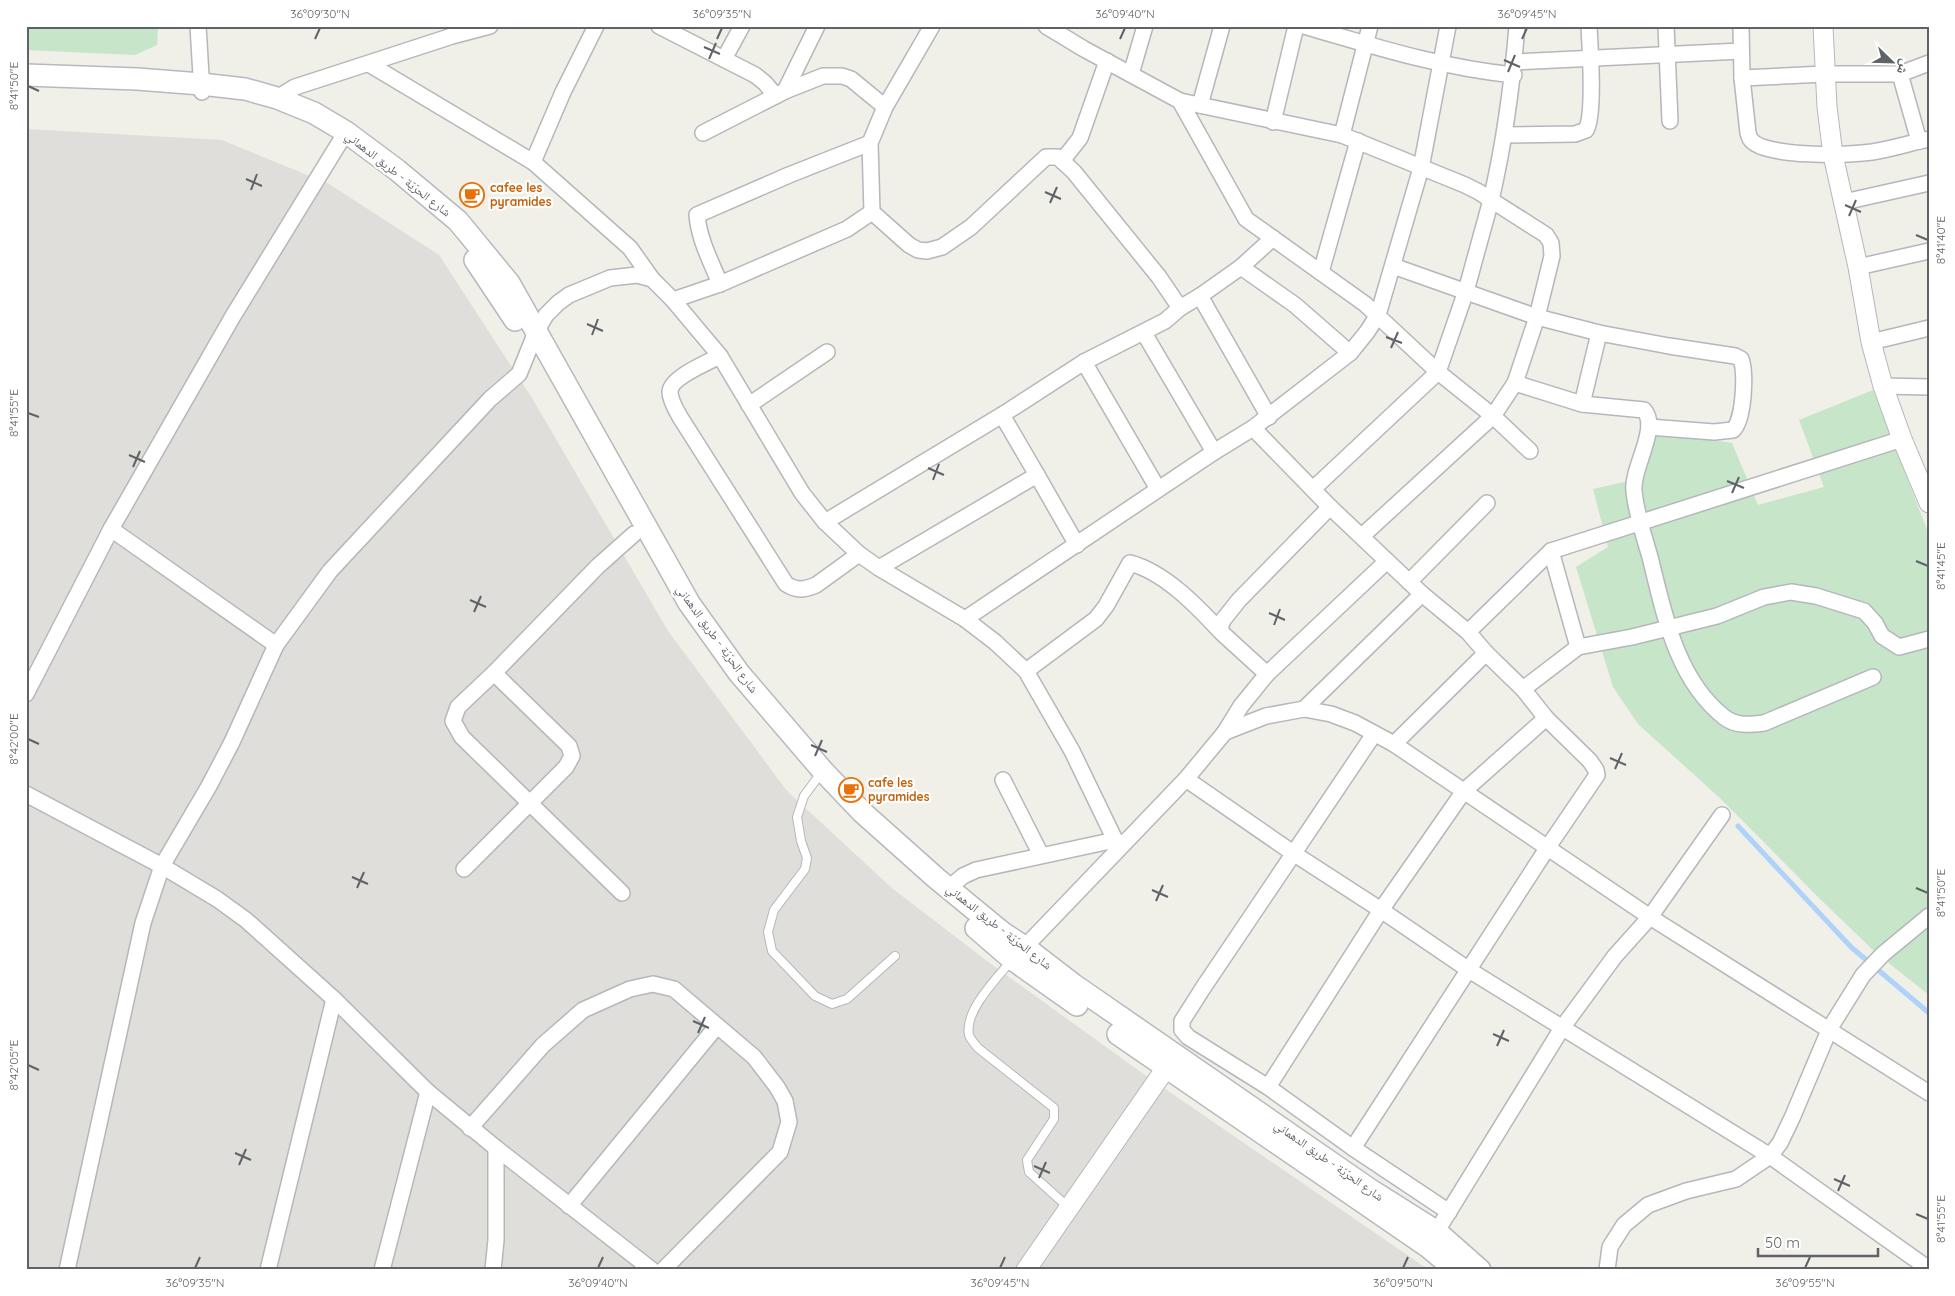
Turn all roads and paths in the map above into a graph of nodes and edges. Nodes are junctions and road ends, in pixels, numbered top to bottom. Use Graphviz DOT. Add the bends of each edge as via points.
graph roads {
  1 [pos="198,26"];
  2 [pos="490,26"];
  3 [pos="596,26"];
  4 [pos="659,26"];
  5 [pos="742,26"];
  6 [pos="817,26"];
  7 [pos="932,26"];
  8 [pos="1146,26"];
  9 [pos="1222,26"];
  10 [pos="1296,26"];
  11 [pos="1304,26"];
  12 [pos="1370,26"];
  13 [pos="1448,26"];
  14 [pos="1517,26"];
  15 [pos="1589,26"];
  16 [pos="1666,26"];
  17 [pos="1741,26"];
  18 [pos="1823,26"];
  19 [pos="1053,28"];
  20 [pos="674,30"];
  21 [pos="1364,44"];
  22 [pos="1741,50"];
  23 [pos="1667,54"];
  24 [pos="1591,57"];
  25 [pos="724,59"];
  26 [pos="1107,62"];
  27 [pos="1441,63"];
  28 [pos="1929,63"];
  29 [pos="369,64"];
  30 [pos="1514,68"];
  31 [pos="1131,74"];
  32 [pos="1824,74"];
  33 [pos="1900,74"];
  34 [pos="26,75"];
  35 [pos="1742,78"];
  36 [pos="26,87"];
  37 [pos="202,89"];
  38 [pos="780,93"];
  39 [pos="277,98"];
  40 [pos="1180,101"];
  41 [pos="1200,105"];
  42 [pos="885,107"];
  43 [pos="1670,121"];
  44 [pos="1273,122"];
  45 [pos="703,133"];
  46 [pos="1506,134"];
  47 [pos="1342,135"];
  48 [pos="344,136"];
  49 [pos="1924,140"];
  50 [pos="1358,141"];
  51 [pos="870,142"];
  52 [pos="1833,155"];
  53 [pos="1062,161"];
  54 [pos="533,162"];
  55 [pos="1421,168"];
  56 [pos="1929,184"];
  57 [pos="1491,200"];
  58 [pos="1844,202"];
  59 [pos="872,212"];
  60 [pos="1273,238"];
  61 [pos="1929,251"];
  62 [pos="1393,266"];
  63 [pos="1858,267"];
  64 [pos="1241,268"];
  65 [pos="1321,272"];
  66 [pos="652,279"];
  67 [pos="720,284"];
  68 [pos="1466,291"];
  69 [pos="1200,296"];
  70 [pos="673,300"];
  71 [pos="1180,308"];
  72 [pos="1378,316"];
  73 [pos="1537,318"];
  74 [pos="1929,328"];
  75 [pos="1144,333"];
  76 [pos="1599,333"];
  77 [pos="533,339"];
  78 [pos="1871,342"];
  79 [pos="827,352"];
  80 [pos="1350,353"];
  81 [pos="720,356"];
  82 [pos="1084,362"];
  83 [pos="1438,372"];
  84 [pos="1516,383"];
  85 [pos="1882,386"];
  86 [pos="1929,387"];
  87 [pos="1582,404"];
  88 [pos="749,405"];
  89 [pos="1002,415"];
  90 [pos="1492,416"];
  91 [pos="1269,417"];
  92 [pos="1649,427"];
  93 [pos="1253,428"];
  94 [pos="1902,439"];
  95 [pos="1214,452"];
  96 [pos="1530,452"];
  97 [pos="1037,475"];
  98 [pos="1158,489"];
  99 [pos="1313,489"];
  100 [pos="1928,501"];
  101 [pos="1487,503"];
  102 [pos="1330,506"];
  103 [pos="825,522"];
  104 [pos="1641,522"];
  105 [pos="111,529"];
  106 [pos="634,534"];
  107 [pos="1362,536"];
  108 [pos="1077,545"];
  109 [pos="1551,551"];
  110 [pos="859,554"];
  111 [pos="1387,561"];
  112 [pos="879,568"];
  113 [pos="1409,582"];
  114 [pos="1422,594"];
  115 [pos="965,619"];
  116 [pos="1668,628"];
  117 [pos="1220,631"];
  118 [pos="1468,632"];
  119 [pos="1929,639"];
  120 [pos="276,645"];
  121 [pos="1578,647"];
  122 [pos="1486,653"];
  123 [pos="1026,671"];
  124 [pos="494,673"];
  125 [pos="1267,674"];
  126 [pos="1873,676"];
  127 [pos="1523,689"];
  128 [pos="26,694"];
  129 [pos="1304,709"];
  130 [pos="1546,718"];
  131 [pos="1225,732"];
  132 [pos="1374,734"];
  133 [pos="1394,744"];
  134 [pos="818,776"];
  135 [pos="1186,779"];
  136 [pos="1003,780"];
  137 [pos="1464,791"];
  138 [pos="26,794"];
  139 [pos="531,804"];
  140 [pos="1722,815"];
  141 [pos="1119,842"];
  142 [pos="1548,847"];
  143 [pos="1293,853"];
  144 [pos="1041,855"];
  145 [pos="162,866"];
  146 [pos="464,869"];
  147 [pos="949,888"];
  148 [pos="622,893"];
  149 [pos="1381,910"];
  150 [pos="1929,916"];
  151 [pos="1650,917"];
  152 [pos="1019,953"];
  153 [pos="895,956"];
  154 [pos="1468,970"];
  155 [pos="334,999"];
  156 [pos="717,1026"];
  157 [pos="1562,1028"];
  158 [pos="1830,1028"];
  159 [pos="1171,1062"];
  160 [pos="1268,1087"];
  161 [pos="428,1092"];
  162 [pos="1929,1093"];
  163 [pos="470,1128"];
  164 [pos="496,1148"];
  165 [pos="1353,1148"];
  166 [pos="1770,1156"];
  167 [pos="569,1206"];
  168 [pos="1068,1207"];
  169 [pos="1449,1212"];
  170 [pos="1432,1239"];
  171 [pos="1921,1267"];
  172 [pos="67,1270"];
  173 [pos="268,1270"];
  174 [pos="382,1270"];
  175 [pos="493,1270"];
  176 [pos="652,1270"];
  177 [pos="663,1270"];
  178 [pos="1026,1270"];
  179 [pos="1456,1270"];
  180 [pos="1480,1270"];
  181 [pos="1607,1270"];
  1 -- 37 [label="street"];
  2 -- 29 [label="street"];
  3 -- 54 [label="street"];
  4 -- 20 [label="street"];
  5 -- 25 [label="street"];
  6 -- 38 [label="street"];
  7 -- 42 [label="street"];
  8 -- 31 [label="street"];
  9 -- 41 [label="street"];
  10 -- 44 [label="street"];
  11 -- 21 [label="street"];
  12 -- 21 [label="street"];
  13 -- 27 [label="street"];
  14 -- 30 [label="street"];
  15 -- 24 [label="street"];
  16 -- 23 [label="street"];
  17 -- 22 [label="street"];
  18 -- 32 [label="street"];
  19 -- 26 [label="street"];
  20 -- 25 [label="street"];
  21 -- 27 [label="street"];
  21 -- 47 [label="street"];
  22 -- 23 [label="street"];
  22 -- 35 [label="street"];
  23 -- 24 [label="street"];
  23 -- 43 [label="street"];
  24 -- 30 [label="street"];
  24 -- 46 [label="street" via="1590,119 1586,130 1575,134"];
  25 -- 38 [label="street"];
  26 -- 31 [label="street"];
  26 -- 53 [label="street" via="1080,138"];
  27 -- 30 [label="street" via="1476,71"];
  27 -- 55 [label="street"];
  28 -- 33 [label="street"];
  29 -- 39 [label="street" via="295,87"];
  29 -- 54 [label="street"];
  30 -- 46 [label="street"];
  31 -- 40 [label="street"];
  32 -- 33 [label="street"];
  32 -- 35 [label="street"];
  32 -- 52 [label="street"];
  33 -- 49 [label="street"];
  34 -- 37 [label="main road, شارع الحرّيّة - طريق الدهماني"];
  35 -- 52 [label="street" via="1751,140 1784,152"];
  36 -- 37 [label="main road, شارع الحرّيّة - طريق الدهماني"];
  37 -- 39 [label="main road, شارع الحرّيّة - طريق الدهماني" via="245,89"];
  37 -- 48 [label="main road, شارع الحرّيّة - طريق الدهماني" via="293,115"];
  38 -- 42 [label="street" via="823,76 842,76 860,85"];
  38 -- 45 [label="street"];
  39 -- 48 [label="main road, شارع الحرّيّة - طريق الدهماني" via="314,113"];
  40 -- 41 [label="street"];
  40 -- 60 [label="street" via="1246,219"];
  41 -- 44 [label="street"];
  42 -- 51 [label="street"];
  44 -- 47 [label="street"];
  46 -- 57 [label="street"];
  47 -- 50 [label="street"];
  48 -- 77 [label="main road, شارع الحرّيّة - طريق الدهماني" via="444,222 464,244"];
  48 -- 105 [label="street" via="233,316"];
  49 -- 52 [label="street" via="1873,152"];
  50 -- 55 [label="street"];
  50 -- 65 [label="street"];
  51 -- 59 [label="street"];
  51 -- 67 [label="street" via="697,215 698,230"];
  52 -- 58 [label="street"];
  53 -- 59 [label="street" via="1058,157 1046,157 971,227 942,247 918,250"];
  53 -- 71 [label="street" via="1159,277"];
  54 -- 66 [label="street" via="630,248"];
  55 -- 57 [label="street"];
  55 -- 62 [label="street"];
  56 -- 58 [label="street"];
  57 -- 68 [label="street"];
  57 -- 73 [label="street" via="1546,235 1551,243 1552,256"];
  58 -- 63 [label="street"];
  59 -- 67 [label="street" via="847,229"];
  60 -- 64 [label="street"];
  60 -- 65 [label="street"];
  61 -- 63 [label="street"];
  62 -- 68 [label="street"];
  62 -- 72 [label="street"];
  63 -- 78 [label="street"];
  64 -- 69 [label="street"];
  64 -- 80 [label="street" via="1294,305"];
  65 -- 72 [label="street"];
  66 -- 70 [label="street"];
  66 -- 77 [label="street" via="625,275 569,295 546,315"];
  67 -- 70 [label="street"];
  68 -- 73 [label="street"];
  68 -- 83 [label="street"];
  69 -- 71 [label="street"];
  69 -- 91 [label="street"];
  70 -- 81 [label="street"];
  71 -- 75 [label="street"];
  72 -- 80 [label="street"];
  72 -- 83 [label="street"];
  73 -- 76 [label="street"];
  73 -- 84 [label="street"];
  74 -- 78 [label="street"];
  75 -- 82 [label="street"];
  75 -- 95 [label="street"];
  76 -- 87 [label="street"];
  76 -- 92 [label="street" via="1741,359 1744,384 1738,424 1733,430 1714,432"];
  77 -- 106 [label="main road, شارع الحرّيّة - طريق الدهماني" via="605,484"];
  77 -- 120 [label="street" via="519,374 490,399 330,571"];
  77 -- 134 [label="main road, شارع الحرّيّة - طريق الدهماني" via="689,603 738,673"];
  78 -- 85 [label="street"];
  79 -- 88 [label="street"];
  80 -- 91 [label="street"];
  81 -- 88 [label="street"];
  81 -- 110 [label="street" via="680,378 670,388 670,394 680,417 786,584 802,590 816,585"];
  82 -- 89 [label="street"];
  82 -- 98 [label="street"];
  83 -- 90 [label="street"];
  83 -- 99 [label="street"];
  84 -- 87 [label="street"];
  84 -- 90 [label="street"];
  85 -- 86 [label="street"];
  85 -- 94 [label="street"];
  87 -- 92 [label="street" via="1644,410"];
  88 -- 103 [label="street" via="802,493"];
  89 -- 97 [label="street"];
  89 -- 103 [label="street"];
  90 -- 96 [label="street"];
  90 -- 107 [label="street"];
  91 -- 93 [label="street"];
  92 -- 104 [label="street" via="1633,488"];
  93 -- 95 [label="street"];
  93 -- 99 [label="street"];
  94 -- 100 [label="street"];
  94 -- 104 [label="street"];
  95 -- 98 [label="street"];
  97 -- 108 [label="street"];
  97 -- 112 [label="street"];
  98 -- 108 [label="street"];
  99 -- 102 [label="street"];
  101 -- 113 [label="street"];
  102 -- 107 [label="street"];
  102 -- 117 [label="street" via="1239,600 1223,620"];
  103 -- 110 [label="street"];
  104 -- 109 [label="street"];
  104 -- 116 [label="street"];
  105 -- 120 [label="street"];
  105 -- 128 [label="street"];
  106 -- 124 [label="street" via="598,566"];
  106 -- 134 [label="main road, شارع الحرّيّة - طريق الدهماني" via="684,620 708,654 773,734"];
  107 -- 111 [label="street"];
  108 -- 115 [label="street"];
  109 -- 118 [label="street"];
  109 -- 121 [label="street"];
  110 -- 112 [label="street"];
  111 -- 113 [label="street"];
  111 -- 125 [label="street"];
  112 -- 115 [label="street"];
  113 -- 114 [label="street"];
  114 -- 118 [label="street"];
  114 -- 129 [label="street"];
  115 -- 123 [label="street"];
  116 -- 119 [label="street" via="1717,616 1764,597 1791,592 1864,611 1882,636 1899,647"];
  116 -- 121 [label="street"];
  116 -- 126 [label="street" via="1694,686 1725,718 1745,726 1764,723"];
  117 -- 123 [label="street" via="1193,602 1144,566 1130,562 1096,619"];
  117 -- 125 [label="street"];
  118 -- 122 [label="street"];
  120 -- 145 [label="street" via="232,742"];
  121 -- 127 [label="street"];
  122 -- 127 [label="street"];
  122 -- 133 [label="street"];
  123 -- 141 [label="street"];
  124 -- 139 [label="street" via="569,746 572,756 566,767"];
  124 -- 139 [label="street" via="458,707 453,721 462,737"];
  125 -- 131 [label="street"];
  127 -- 130 [label="street"];
  129 -- 131 [label="street" via="1266,716"];
  129 -- 132 [label="street" via="1331,714"];
  130 -- 137 [label="street"];
  130 -- 142 [label="street" via="1590,761 1597,775"];
  131 -- 135 [label="street"];
  132 -- 133 [label="street"];
  132 -- 143 [label="street"];
  133 -- 137 [label="street"];
  134 -- 147 [label="main road, شارع الحرّيّة - طريق الدهماني"];
  134 -- 152 [label="main road, شارع الحرّيّة - طريق الدهماني" via="845,815 893,859"];
  134 -- 153 [label="lane" via="804,796 797,817 807,858 805,869 774,910 768,932 772,951 815,996 832,1004 847,999"];
  135 -- 141 [label="street"];
  135 -- 143 [label="street"];
  136 -- 144 [label="street"];
  137 -- 142 [label="street"];
  137 -- 149 [label="street"];
  138 -- 145 [label="street"];
  139 -- 146 [label="street"];
  139 -- 148 [label="street"];
  140 -- 151 [label="street"];
  141 -- 144 [label="street"];
  141 -- 152 [label="street"];
  142 -- 151 [label="street"];
  142 -- 154 [label="street"];
  143 -- 149 [label="street"];
  143 -- 160 [label="street" via="1182,1021 1182,1030 1188,1037"];
  144 -- 147 [label="street" via="976,870 962,876"];
  145 -- 155 [label="street" via="246,920"];
  145 -- 172 [label="street" via="143,923"];
  147 -- 152 [label="main road, شارع الحرّيّة - طريق الدهماني" via="1003,933"];
  149 -- 154 [label="street"];
  149 -- 160 [label="street"];
  150 -- 158 [label="street" via="1867,971"];
  151 -- 157 [label="street" via="1615,956"];
  151 -- 158 [label="street"];
  152 -- 159 [label="main road, شارع الحرّيّة - طريق الدهماني"];
  152 -- 168 [label="lane" via="977,1002 969,1023 969,1036 978,1048 1054,1108 1054,1119 1026,1160 1029,1172"];
  154 -- 157 [label="street"];
  154 -- 165 [label="street"];
  155 -- 161 [label="street"];
  155 -- 173 [label="street"];
  156 -- 163 [label="street" via="674,989 653,984 630,989 582,1010 543,1045"];
  156 -- 167 [label="street"];
  156 -- 177 [label="street" via="754,1057 777,1087 785,1101 788,1122 780,1152"];
  157 -- 166 [label="street"];
  157 -- 169 [label="street"];
  158 -- 162 [label="street"];
  158 -- 166 [label="street" via="1792,1118"];
  159 -- 168 [label="street"];
  159 -- 170 [label="main road, شارع الحرّيّة - طريق الدهماني"];
  160 -- 165 [label="street"];
  161 -- 163 [label="street"];
  161 -- 174 [label="street"];
  163 -- 164 [label="street"];
  164 -- 167 [label="street"];
  164 -- 175 [label="street"];
  165 -- 169 [label="street"];
  166 -- 171 [label="street"];
  166 -- 181 [label="street" via="1736,1179 1686,1191 1648,1205 1624,1225 1610,1247"];
  167 -- 176 [label="street"];
  168 -- 178 [label="street"];
  169 -- 170 [label="street"];
  170 -- 179 [label="main road, شارع الحرّيّة - طريق الدهماني"];
  170 -- 180 [label="main road, شارع الحرّيّة - طريق الدهماني"];
}
